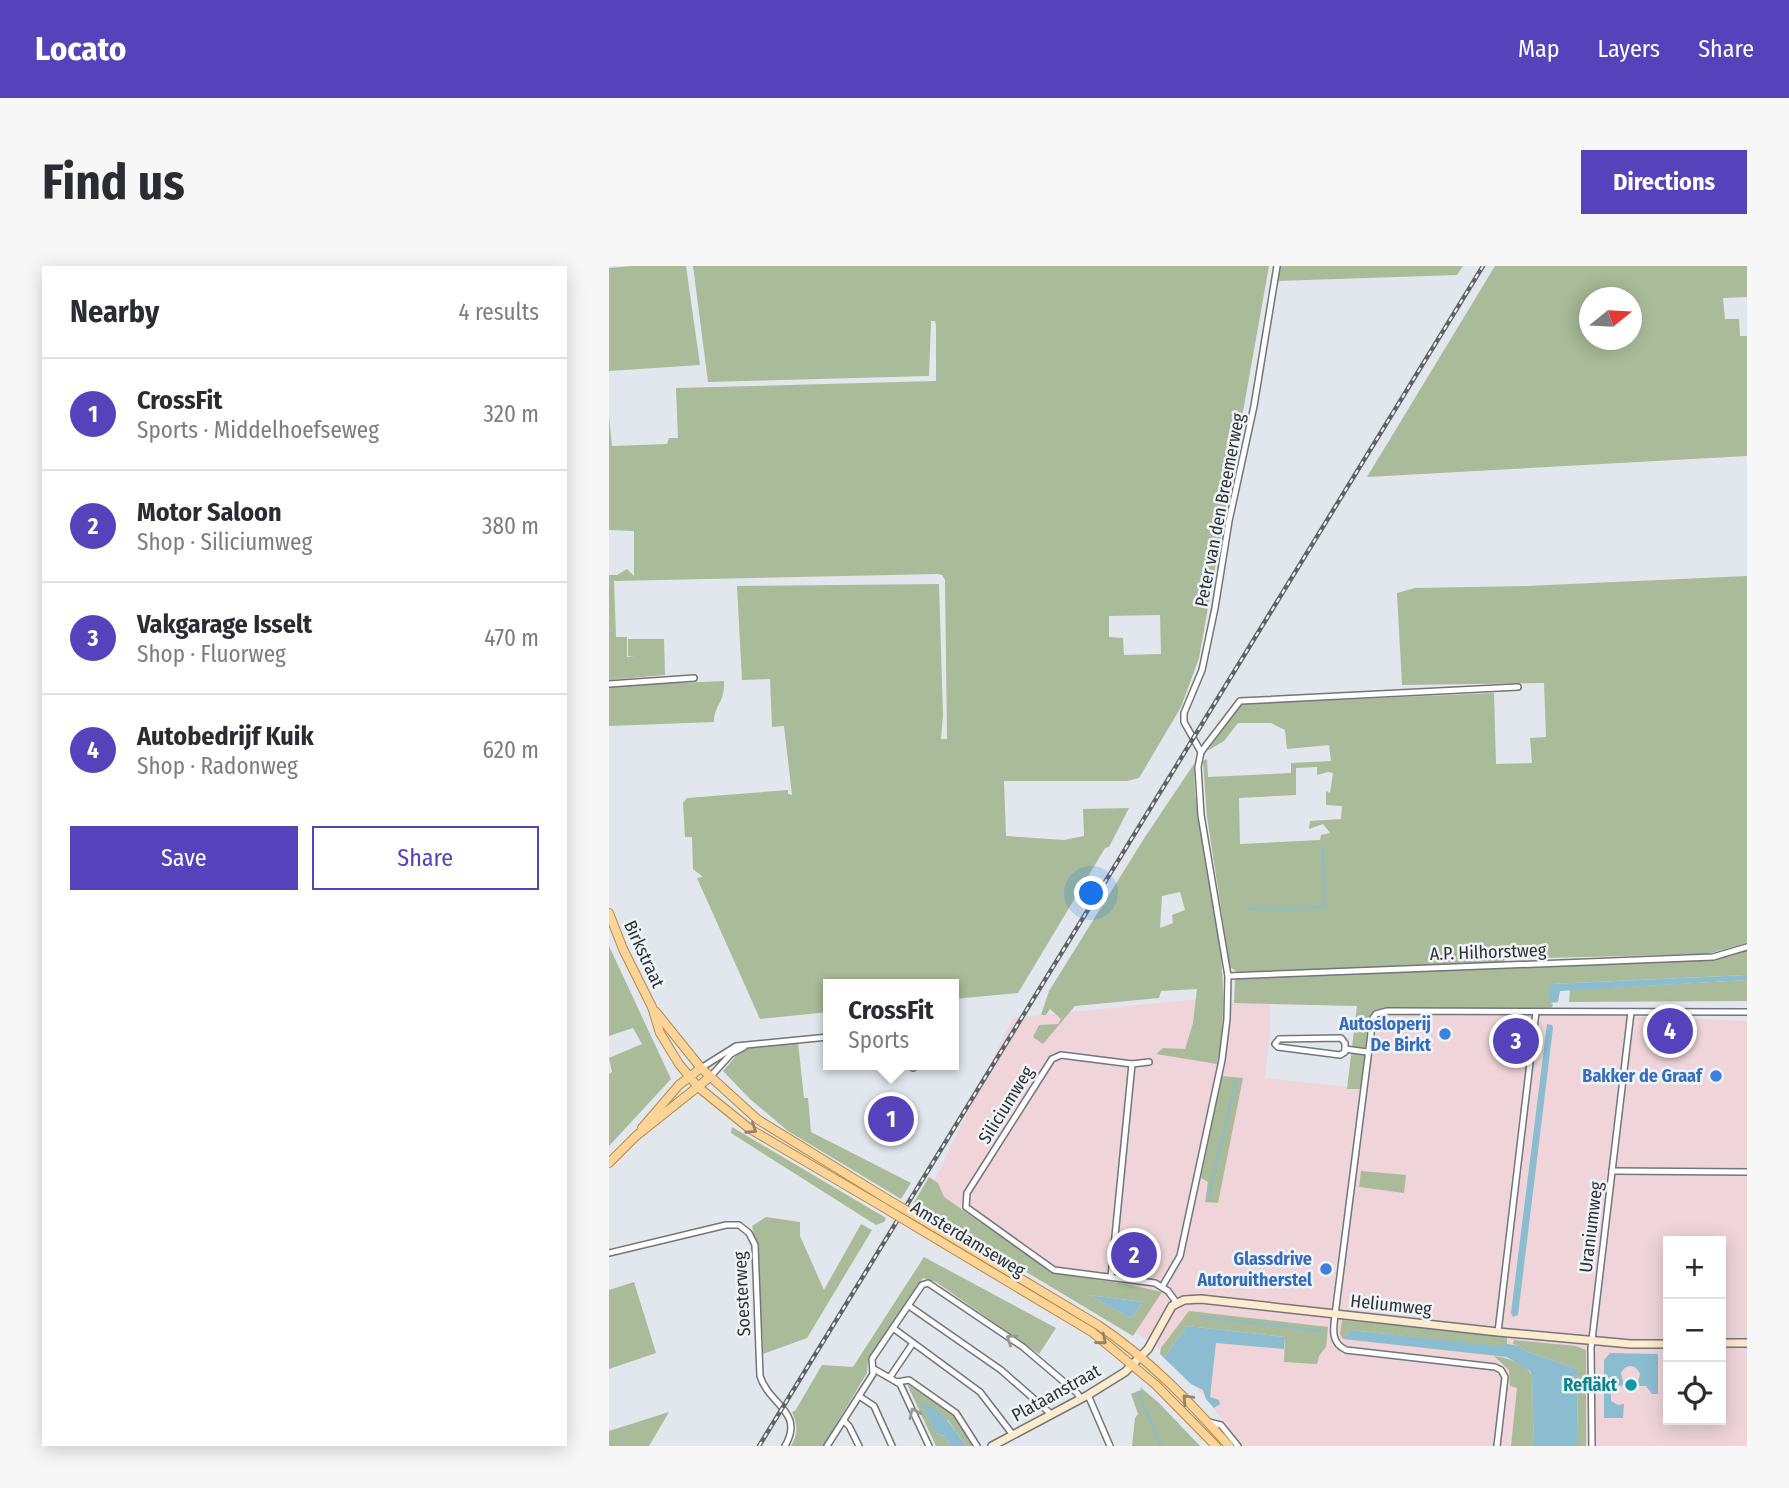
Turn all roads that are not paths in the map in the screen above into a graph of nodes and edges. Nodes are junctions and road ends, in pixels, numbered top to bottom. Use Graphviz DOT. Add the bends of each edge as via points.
graph roads {
  1 [pos="1277,266"];
  2 [pos="694,678"];
  3 [pos="609,684"];
  4 [pos="1518,687"];
  5 [pos="1201,752"];
  6 [pos="609,913"];
  7 [pos="1747,947"];
  8 [pos="1228,976"];
  9 [pos="652,1007"];
  10 [pos="1536,1012"];
  11 [pos="1631,1012"];
  12 [pos="1747,1012"];
  13 [pos="823,1038"];
  14 [pos="1314,1039"];
  15 [pos="750,1045"];
  16 [pos="1345,1049"];
  17 [pos="1314,1051"];
  18 [pos="1367,1052"];
  19 [pos="1149,1062"];
  20 [pos="1132,1064"];
  21 [pos="701,1068"];
  22 [pos="689,1077"];
  23 [pos="710,1077"];
  24 [pos="698,1087"];
  25 [pos="636,1136"];
  26 [pos="609,1163"];
  27 [pos="1612,1171"];
  28 [pos="1747,1172"];
  29 [pos="885,1203"];
  30 [pos="921,1224"];
  31 [pos="609,1253"];
  32 [pos="1111,1277"];
  33 [pos="1162,1287"];
  34 [pos="1176,1302"];
  35 [pos="909,1306"];
  36 [pos="1335,1315"];
  37 [pos="893,1328"];
  38 [pos="1498,1332"];
  39 [pos="1592,1341"];
  40 [pos="913,1343"];
  41 [pos="1726,1343"];
  42 [pos="1747,1343"];
  43 [pos="1663,1344"];
  44 [pos="1142,1356"];
  45 [pos="1132,1366"];
  46 [pos="874,1369"];
  47 [pos="890,1377"];
  48 [pos="897,1382"];
  49 [pos="859,1396"];
  50 [pos="1084,1397"];
  51 [pos="1051,1415"];
  52 [pos="843,1420"];
  53 [pos="1208,1422"];
  54 [pos="1013,1435"];
  55 [pos="785,1446"];
  56 [pos="827,1446"];
  57 [pos="859,1446"];
  58 [pos="892,1446"];
  59 [pos="929,1446"];
  60 [pos="977,1446"];
  61 [pos="992,1446"];
  62 [pos="1110,1446"];
  63 [pos="1216,1446"];
  64 [pos="1229,1446"];
  65 [pos="1238,1446"];
  66 [pos="1497,1446"];
  67 [pos="1592,1446"];
  1 -- 5 [label="street, Peter van den Breemerweg" via="1215,608 1202,670 1184,713 1184,722"];
  2 -- 3 [label="street"];
  4 -- 5 [label="street" via="1240,701"];
  5 -- 8 [label="street" via="1201,815"];
  6 -- 9 [label="main road, Birkstraat"];
  7 -- 8 [label="street, A.P. Hilhorstweg" via="1713,957"];
  8 -- 33 [label="street" via="1222,1059 1180,1256"];
  9 -- 21 [label="main road, Birkstraat"];
  9 -- 22 [label="main road, Birkstraat" via="660,1033"];
  10 -- 11 [label="street"];
  10 -- 18 [label="street" via="1387,1011 1375,1014"];
  10 -- 38 [label="street"];
  11 -- 12 [label="street"];
  11 -- 27 [label="street, Uraniumweg"];
  13 -- 15 [label="street"];
  14 -- 16 [label="street" via="1341,1038"];
  14 -- 17 [label="street"];
  14 -- 17 [label="street" via="1279,1039 1275,1044"];
  15 -- 21 [label="street" via="730,1048"];
  15 -- 23 [label="street" via="737,1049"];
  16 -- 17 [label="street" via="1340,1055"];
  16 -- 18 [label="street"];
  18 -- 36 [label="street"];
  19 -- 20 [label="street"];
  20 -- 32 [label="street"];
  20 -- 32 [label="street, Siliciumweg" via="1061,1055 1052,1059 967,1193 970,1212 1053,1270"];
  21 -- 22 [label="main road"];
  21 -- 23 [label="main road, Amsterdamseweg"];
  22 -- 24 [label="main road, Amsterdamseweg"];
  22 -- 25 [label="main road"];
  23 -- 24 [label="main road"];
  23 -- 29 [label="main road, Amsterdamseweg" via="757,1119"];
  24 -- 25 [label="main road"];
  24 -- 29 [label="main road, Amsterdamseweg, one-way" via="750,1129"];
  25 -- 26 [label="main road"];
  27 -- 28 [label="street"];
  27 -- 39 [label="street, Uraniumweg"];
  29 -- 30 [label="main road, Amsterdamseweg, bridge"];
  30 -- 44 [label="main road, Amsterdamseweg" via="1098,1325"];
  30 -- 45 [label="main road, Amsterdamseweg, one-way" via="1092,1332"];
  31 -- 55 [label="street, Soesterweg" via="726,1225 739,1225 749,1233 757,1268 760,1376 791,1420 792,1432"];
  32 -- 33 [label="street, Siliciumweg"];
  33 -- 34 [label="street"];
  34 -- 36 [label="street, Heliumweg" via="1201,1299"];
  34 -- 44 [label="street"];
  35 -- 37 [label="street"];
  50 -- 35 [label="street, one-way" via="1023,1346 928,1283"];
  35 -- 51 [label="street" via="1001,1370"];
  36 -- 38 [label="street, Heliumweg"];
  36 -- 66 [label="street" via="1334,1339 1346,1350 1501,1370 1505,1377"];
  37 -- 40 [label="street"];
  37 -- 46 [label="street" via="872,1359"];
  38 -- 39 [label="street, Heliumweg"];
  39 -- 43 [label="street, Heliumweg"];
  39 -- 67 [label="street, Uraniumweg"];
  40 -- 47 [label="street"];
  40 -- 54 [label="street" via="980,1392"];
  41 -- 42 [label="street"];
  44 -- 45 [label="street, Plataanstraat"];
  53 -- 44 [label="main road, Amsterdamseweg, one-way"];
  45 -- 50 [label="street, Plataanstraat"];
  45 -- 63 [label="main road, Amsterdamseweg"];
  46 -- 47 [label="street"];
  46 -- 49 [label="street"];
  47 -- 48 [label="street"];
  59 -- 48 [label="street, one-way"];
  48 -- 60 [label="street" via="909,1380 955,1413"];
  49 -- 52 [label="street"];
  49 -- 58 [label="street" via="874,1406"];
  50 -- 51 [label="street, Plataanstraat"];
  50 -- 62 [label="street"];
  51 -- 54 [label="street, Plataanstraat"];
  52 -- 56 [label="street"];
  52 -- 57 [label="street"];
  53 -- 64 [label="main road, Amsterdamseweg"];
  53 -- 65 [label="street, Amsterdamseweg" via="1221,1425"];
  54 -- 61 [label="street, Plataanstraat"];
}
